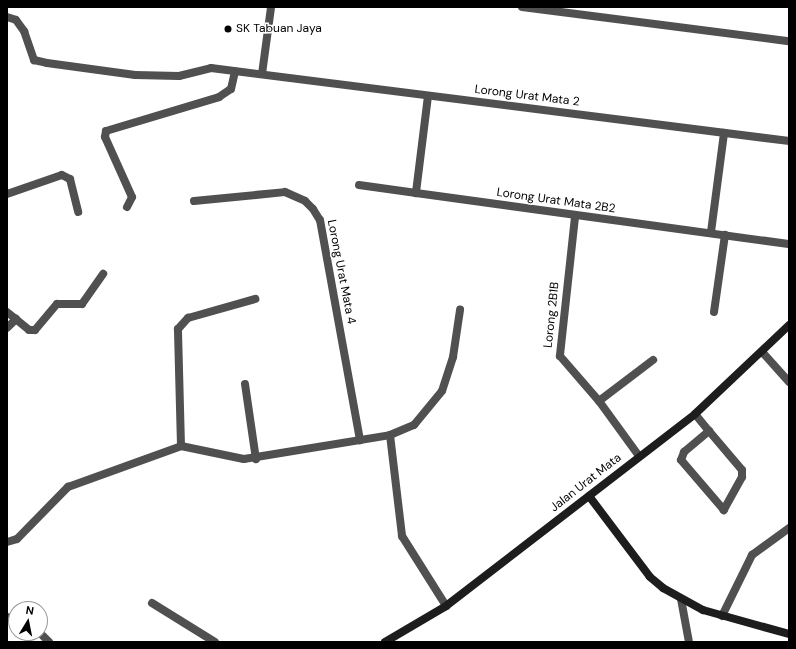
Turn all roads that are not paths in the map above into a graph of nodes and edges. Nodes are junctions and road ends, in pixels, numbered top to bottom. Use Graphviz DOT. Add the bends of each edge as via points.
graph roads {
  1 [pos="272,7"];
  2 [pos="522,7"];
  3 [pos="7,17"];
  4 [pos="789,41"];
  5 [pos="235,71"];
  6 [pos="262,74"];
  7 [pos="428,96"];
  8 [pos="724,133"];
  9 [pos="789,142"];
  10 [pos="359,185"];
  11 [pos="416,193"];
  12 [pos="7,194"];
  13 [pos="194,201"];
  14 [pos="127,207"];
  15 [pos="78,212"];
  16 [pos="575,217"];
  17 [pos="711,232"];
  18 [pos="724,235"];
  19 [pos="789,244"];
  20 [pos="103,274"];
  21 [pos="256,299"];
  22 [pos="460,310"];
  23 [pos="7,312"];
  24 [pos="714,312"];
  25 [pos="16,319"];
  26 [pos="789,325"];
  27 [pos="7,328"];
  28 [pos="763,353"];
  29 [pos="653,360"];
  30 [pos="789,382"];
  31 [pos="245,384"];
  32 [pos="599,401"];
  33 [pos="695,414"];
  34 [pos="709,431"];
  35 [pos="390,435"];
  36 [pos="360,440"];
  37 [pos="181,446"];
  38 [pos="639,456"];
  39 [pos="256,459"];
  40 [pos="589,496"];
  41 [pos="789,528"];
  42 [pos="7,542"];
  43 [pos="681,599"];
  44 [pos="152,603"];
  45 [pos="446,606"];
  46 [pos="722,616"];
  47 [pos="789,634"];
  48 [pos="214,642"];
  49 [pos="385,642"];
  50 [pos="689,642"];
  1 -- 6 [label="street"];
  2 -- 4 [label="street"];
  3 -- 5 [label="street, Lorong Urat Mata 2" via="16,20 24,31 34,60 41,62 135,75 179,76 211,68"];
  5 -- 6 [label="street, Lorong Urat Mata 2"];
  5 -- 14 [label="street" via="232,89 219,97 106,131 105,137 132,197"];
  6 -- 7 [label="street, Lorong Urat Mata 2"];
  7 -- 8 [label="street, Lorong Urat Mata 2"];
  7 -- 11 [label="street"];
  8 -- 9 [label="street, Lorong Urat Mata 2"];
  8 -- 17 [label="street"];
  10 -- 11 [label="street, Lorong Urat Mata 2B2"];
  11 -- 16 [label="street, Lorong Urat Mata 2B2"];
  12 -- 15 [label="street" via="62,175 70,179"];
  13 -- 36 [label="street, Lorong Urat Mata 4" via="285,192 305,201 313,209 320,220"];
  16 -- 17 [label="street, Lorong Urat Mata 2B2"];
  16 -- 32 [label="street, Lorong 2B1B" via="559,352"];
  17 -- 18 [label="street, Lorong Urat Mata 2B2"];
  18 -- 19 [label="street, Lorong Urat Mata 2B2"];
  18 -- 24 [label="street"];
  20 -- 25 [label="street" via="82,304 57,304 35,330 28,330"];
  21 -- 37 [label="street" via="188,318 178,329"];
  22 -- 35 [label="street" via="453,357 442,391 414,425"];
  23 -- 25 [label="street"];
  25 -- 27 [label="street"];
  26 -- 28 [label="street, Jalan Urat Mata"];
  28 -- 30 [label="street"];
  28 -- 33 [label="street, Jalan Urat Mata"];
  29 -- 32 [label="street"];
  31 -- 39 [label="street"];
  32 -- 38 [label="street, Lorong 2B1B"];
  33 -- 34 [label="street"];
  33 -- 38 [label="street, Jalan Urat Mata"];
  34 -- 34 [label="street" via="743,474 724,510 681,460 684,452"];
  35 -- 36 [label="street"];
  35 -- 45 [label="street" via="402,536"];
  36 -- 39 [label="street"];
  37 -- 39 [label="street" via="233,458"];
  37 -- 42 [label="street" via="79,482 62,491 17,539"];
  38 -- 40 [label="street, Jalan Urat Mata"];
  40 -- 43 [label="street" via="650,577"];
  40 -- 45 [label="street, Jalan Urat Mata"];
  41 -- 46 [label="street" via="752,555"];
  43 -- 46 [label="street"];
  43 -- 50 [label="street"];
  44 -- 48 [label="street"];
  45 -- 49 [label="street, Jalan Urat Mata"];
  46 -- 47 [label="street"];
}
